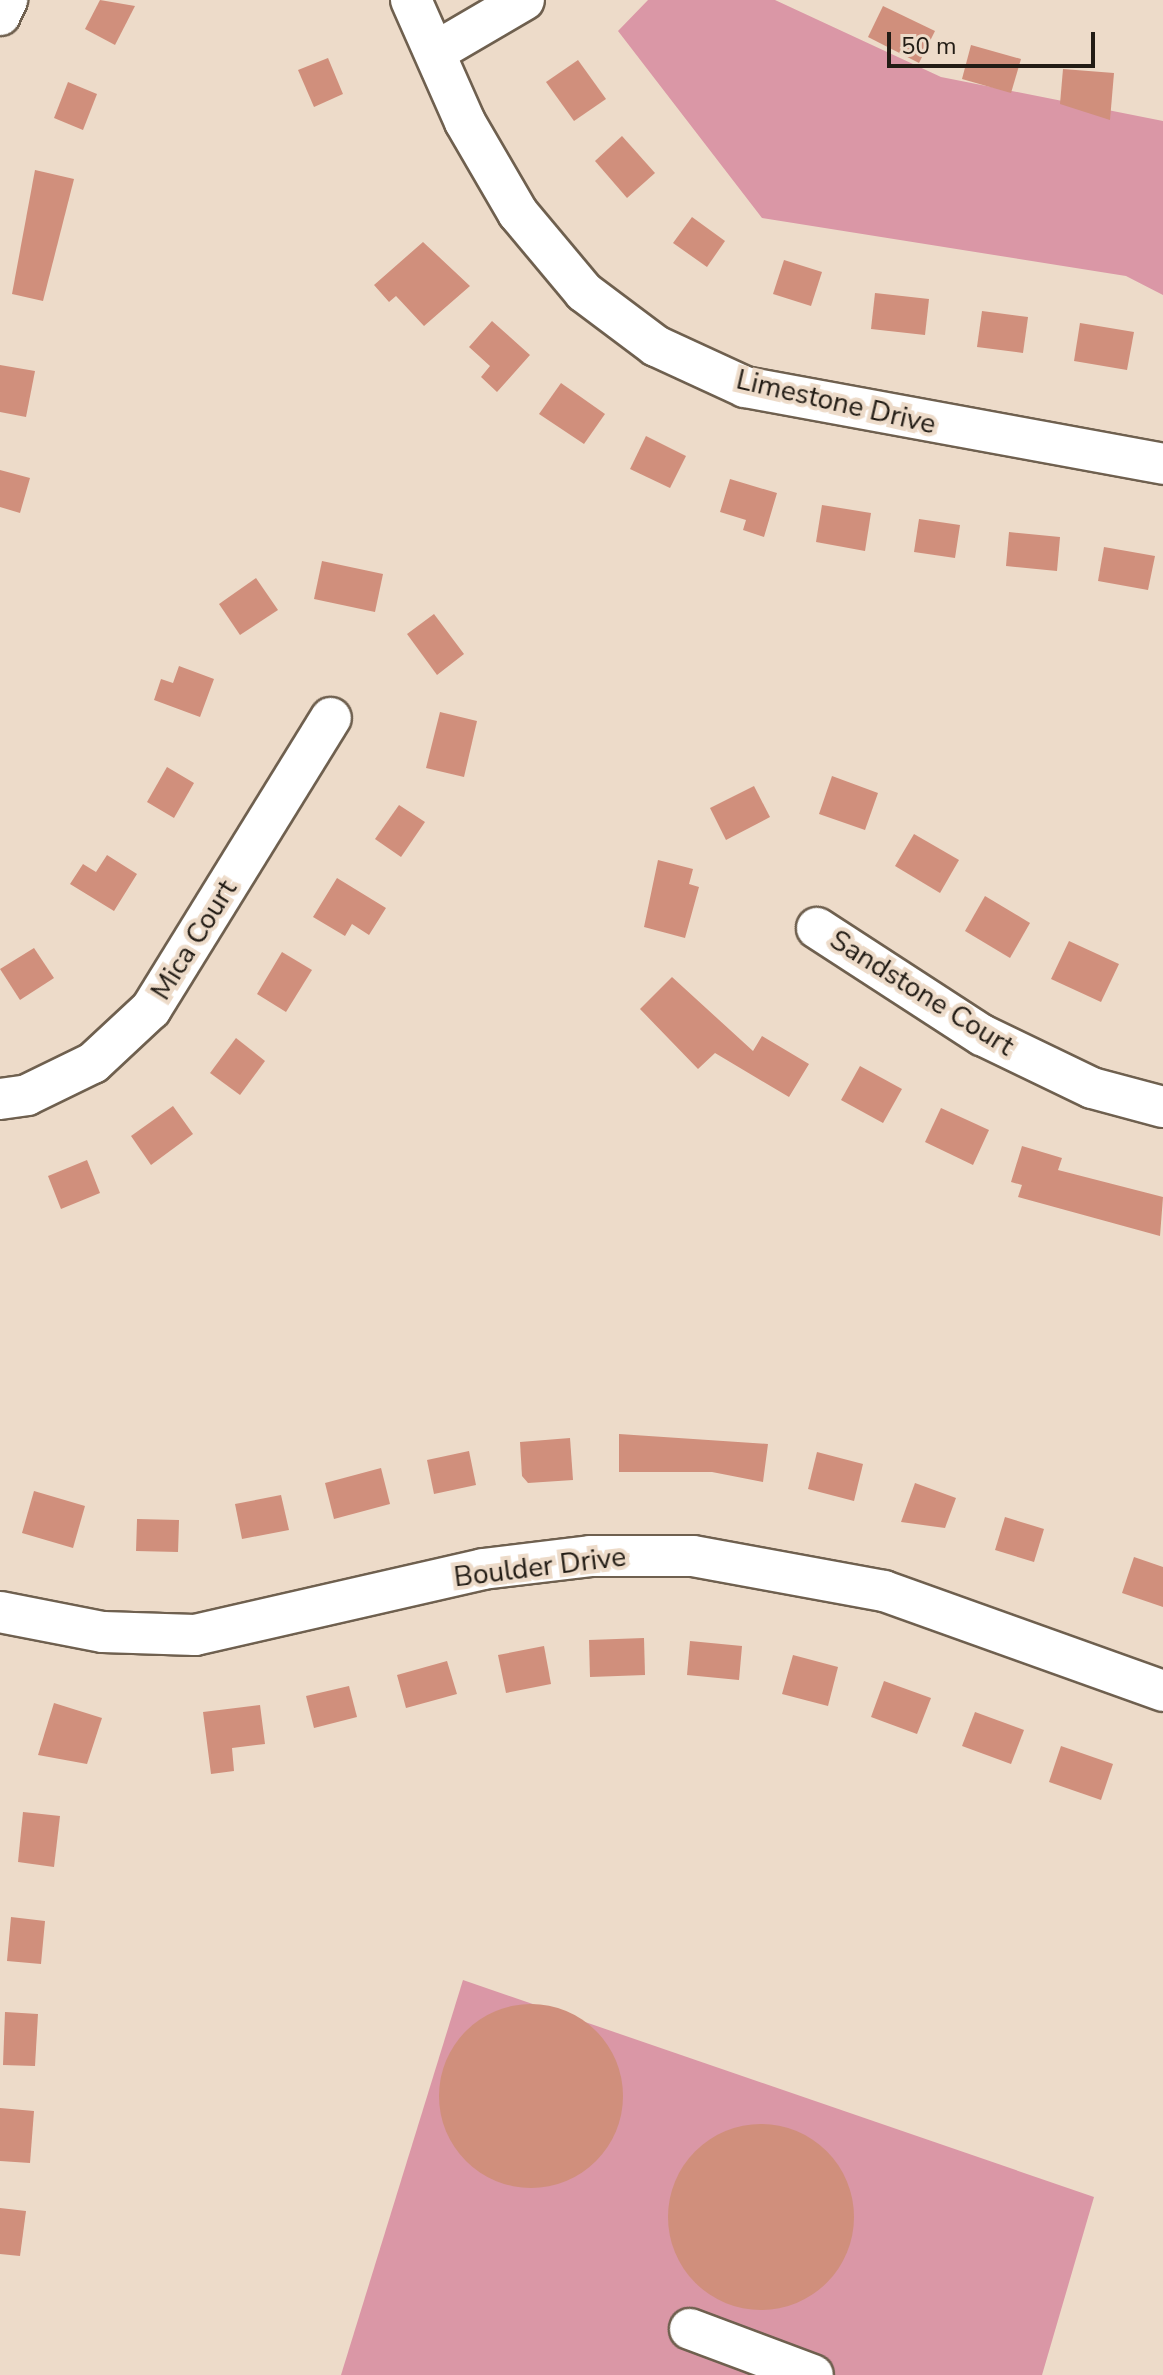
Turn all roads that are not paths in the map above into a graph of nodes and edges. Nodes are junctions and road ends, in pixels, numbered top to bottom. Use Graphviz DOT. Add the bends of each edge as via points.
graph roads {
  1 [pos="7,0"];
  2 [pos="411,0"];
  3 [pos="524,0"];
  4 [pos="0,15"];
  5 [pos="435,52"];
  6 [pos="1163,464"];
  7 [pos="331,718"];
  8 [pos="817,928"];
  9 [pos="0,1099"];
  10 [pos="1163,1107"];
  11 [pos="0,1612"];
  12 [pos="1163,1691"];
  13 [pos="690,2329"];
  14 [pos="813,2375"];
  1 -- 4 [label="street"];
  2 -- 5 [label="street, Limestone Drive"];
  3 -- 5 [label="street"];
  5 -- 6 [label="street, Limestone Drive" via="518,213 584,292 656,346 745,387 799,400"];
  7 -- 9 [label="street, Mica Court" via="151,1009 93,1063 27,1095"];
  8 -- 10 [label="street, Sandstone Court" via="982,1035 1092,1088"];
  11 -- 12 [label="street, Boulder Drive" via="103,1632 195,1635 483,1569 590,1556 693,1556 884,1591"];
  13 -- 14 [label="street"];
}
